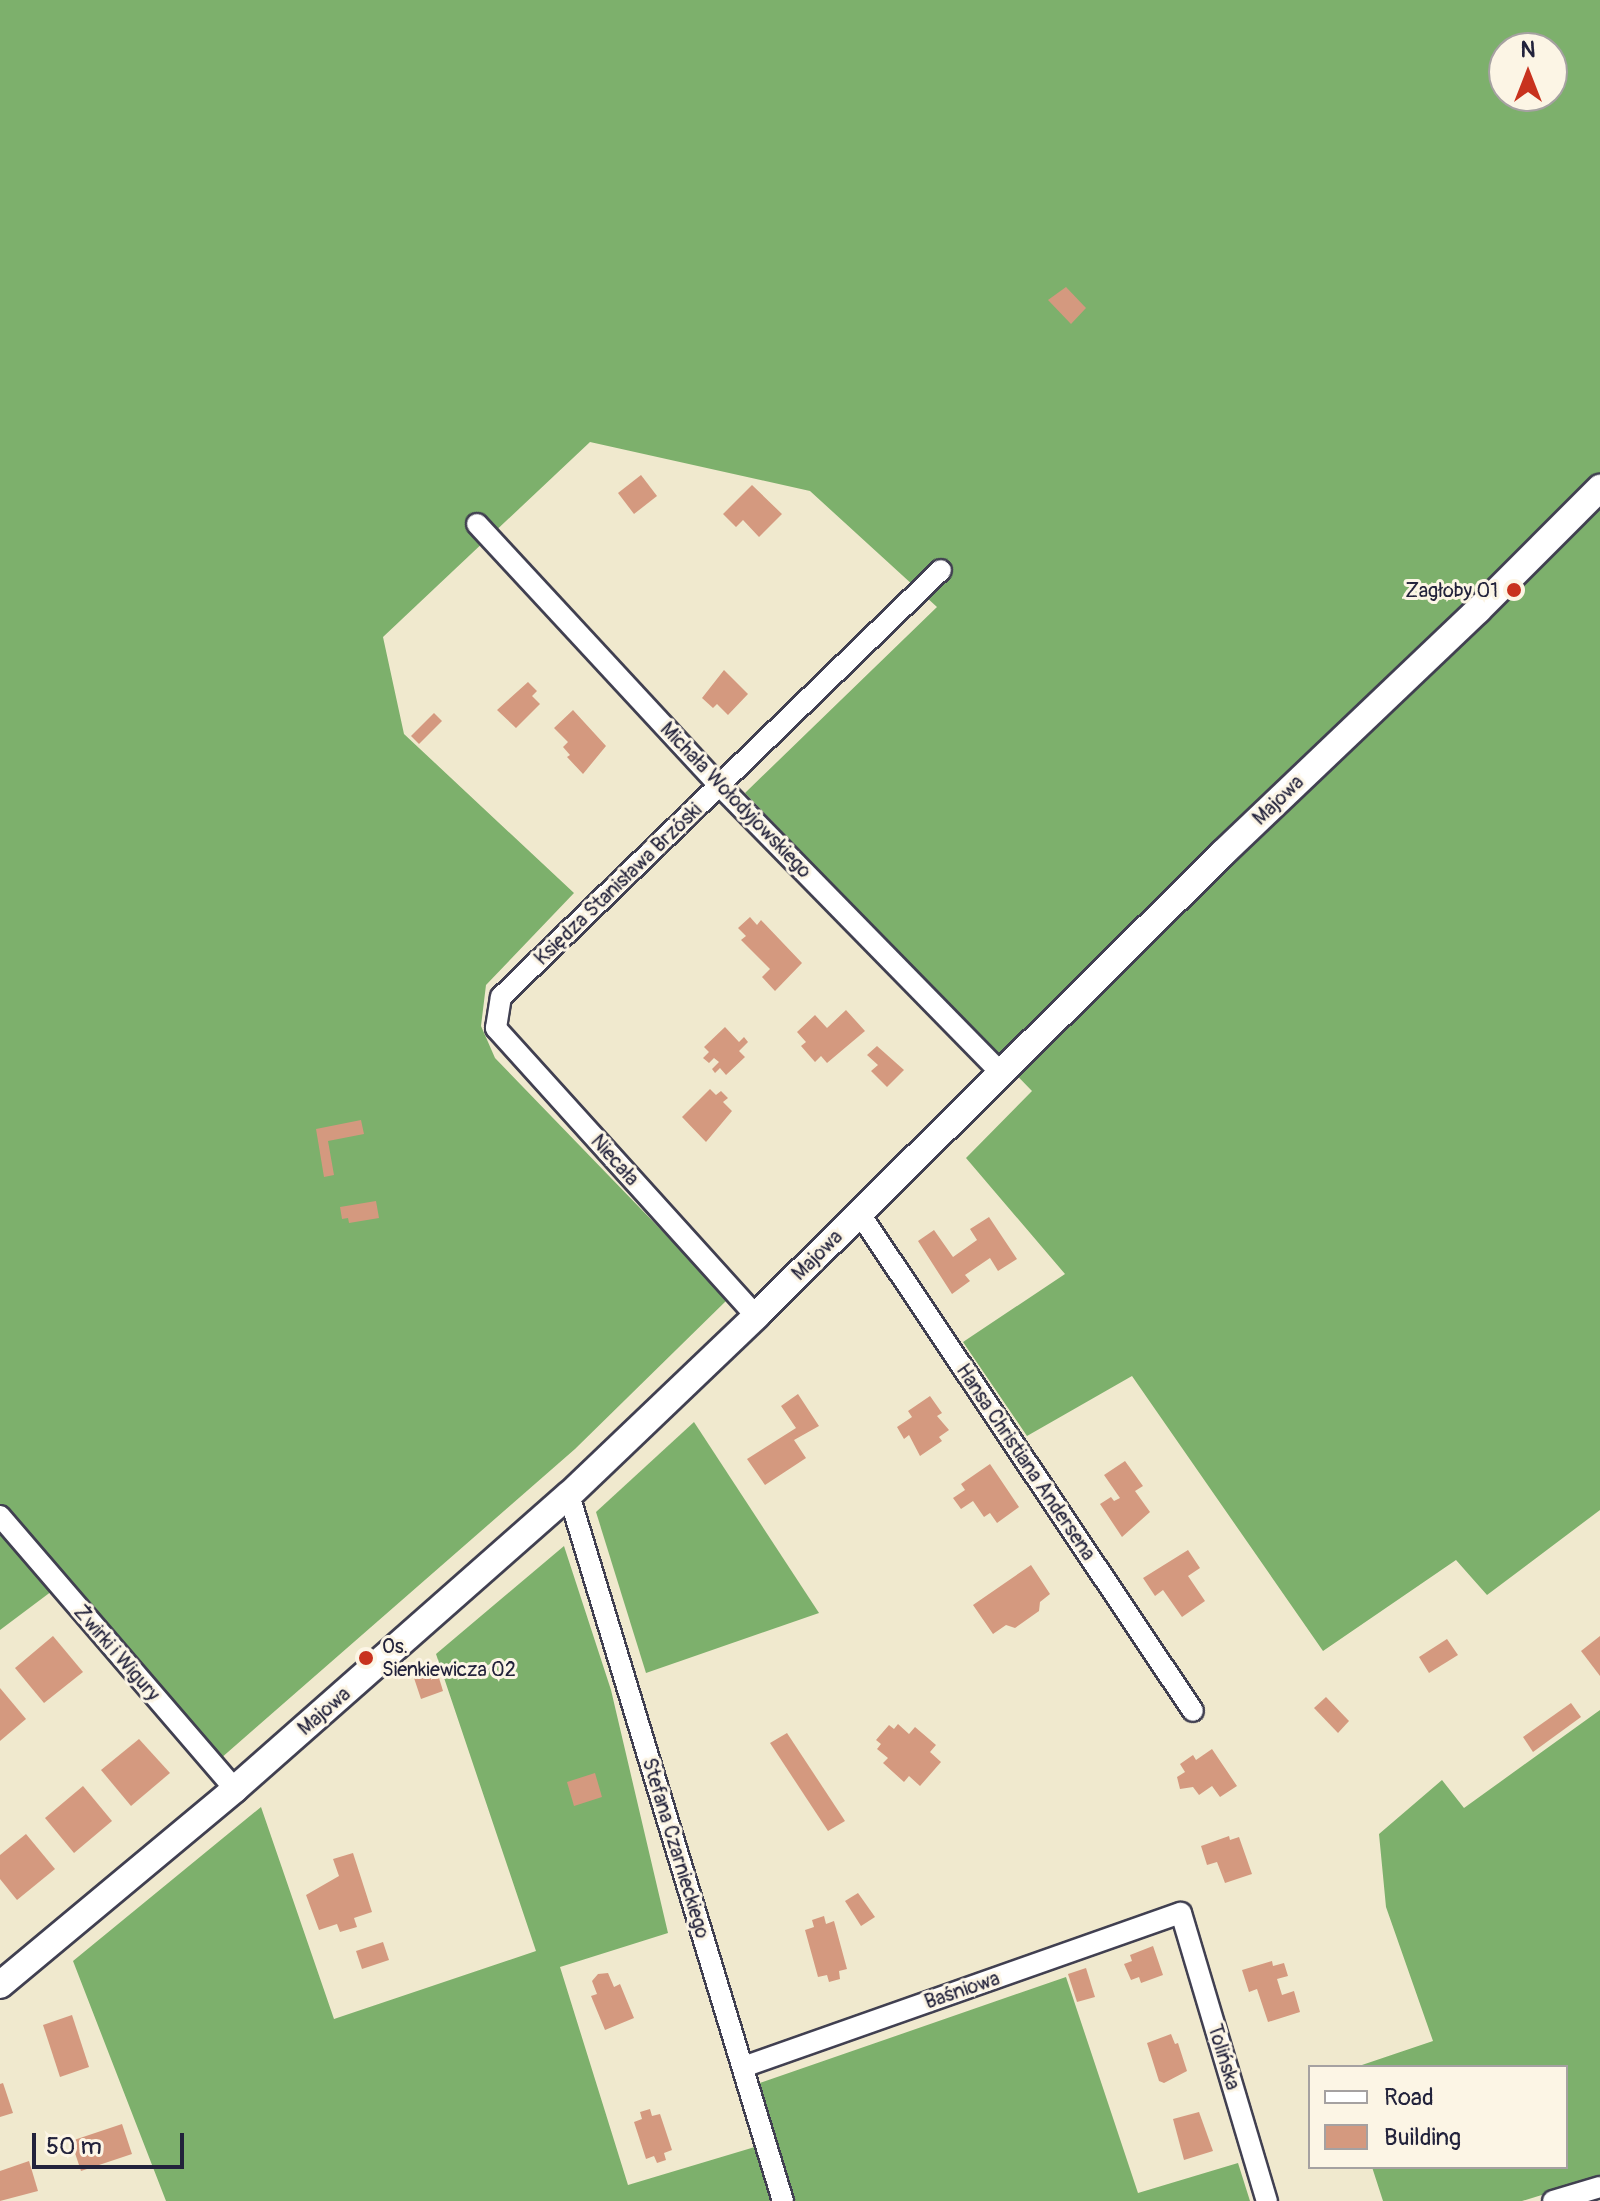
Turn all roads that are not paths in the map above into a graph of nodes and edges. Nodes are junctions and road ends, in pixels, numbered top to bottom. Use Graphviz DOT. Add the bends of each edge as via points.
graph roads {
  1 [pos="1600,488"];
  2 [pos="477,524"];
  3 [pos="941,570"];
  4 [pos="719,785"];
  5 [pos="501,997"];
  6 [pos="1000,1072"];
  7 [pos="860,1214"];
  8 [pos="756,1316"];
  9 [pos="569,1495"];
  10 [pos="0,1516"];
  11 [pos="1193,1711"];
  12 [pos="235,1789"];
  13 [pos="1181,1913"];
  14 [pos="0,1985"];
  15 [pos="743,2067"];
  16 [pos="1600,2187"];
  17 [pos="783,2201"];
  18 [pos="1267,2201"];
  19 [pos="1553,2201"];
  1 -- 6 [label="street, Majowa"];
  2 -- 4 [label="street, Michała Wołodyjowskiego"];
  3 -- 4 [label="street, Księdza Stanisława Brzóski"];
  4 -- 5 [label="street, Księdza Stanisława Brzóski"];
  4 -- 6 [label="street, Michała Wołodyjowskiego"];
  5 -- 8 [label="street, Niecała" via="496,1028"];
  6 -- 7 [label="street, Majowa"];
  7 -- 8 [label="street, Majowa"];
  7 -- 11 [label="street, Hansa Christiana Andersena"];
  8 -- 9 [label="street, Majowa"];
  9 -- 12 [label="street, Majowa"];
  9 -- 15 [label="street, Stefana Czarnieckiego"];
  10 -- 12 [label="street, Żwirki i Wigury"];
  12 -- 14 [label="street, Majowa"];
  13 -- 15 [label="street, Baśniowa"];
  13 -- 18 [label="street, Tolińska"];
  15 -- 17 [label="street, Stefana Czarnieckiego"];
  16 -- 19 [label="street"];
}
